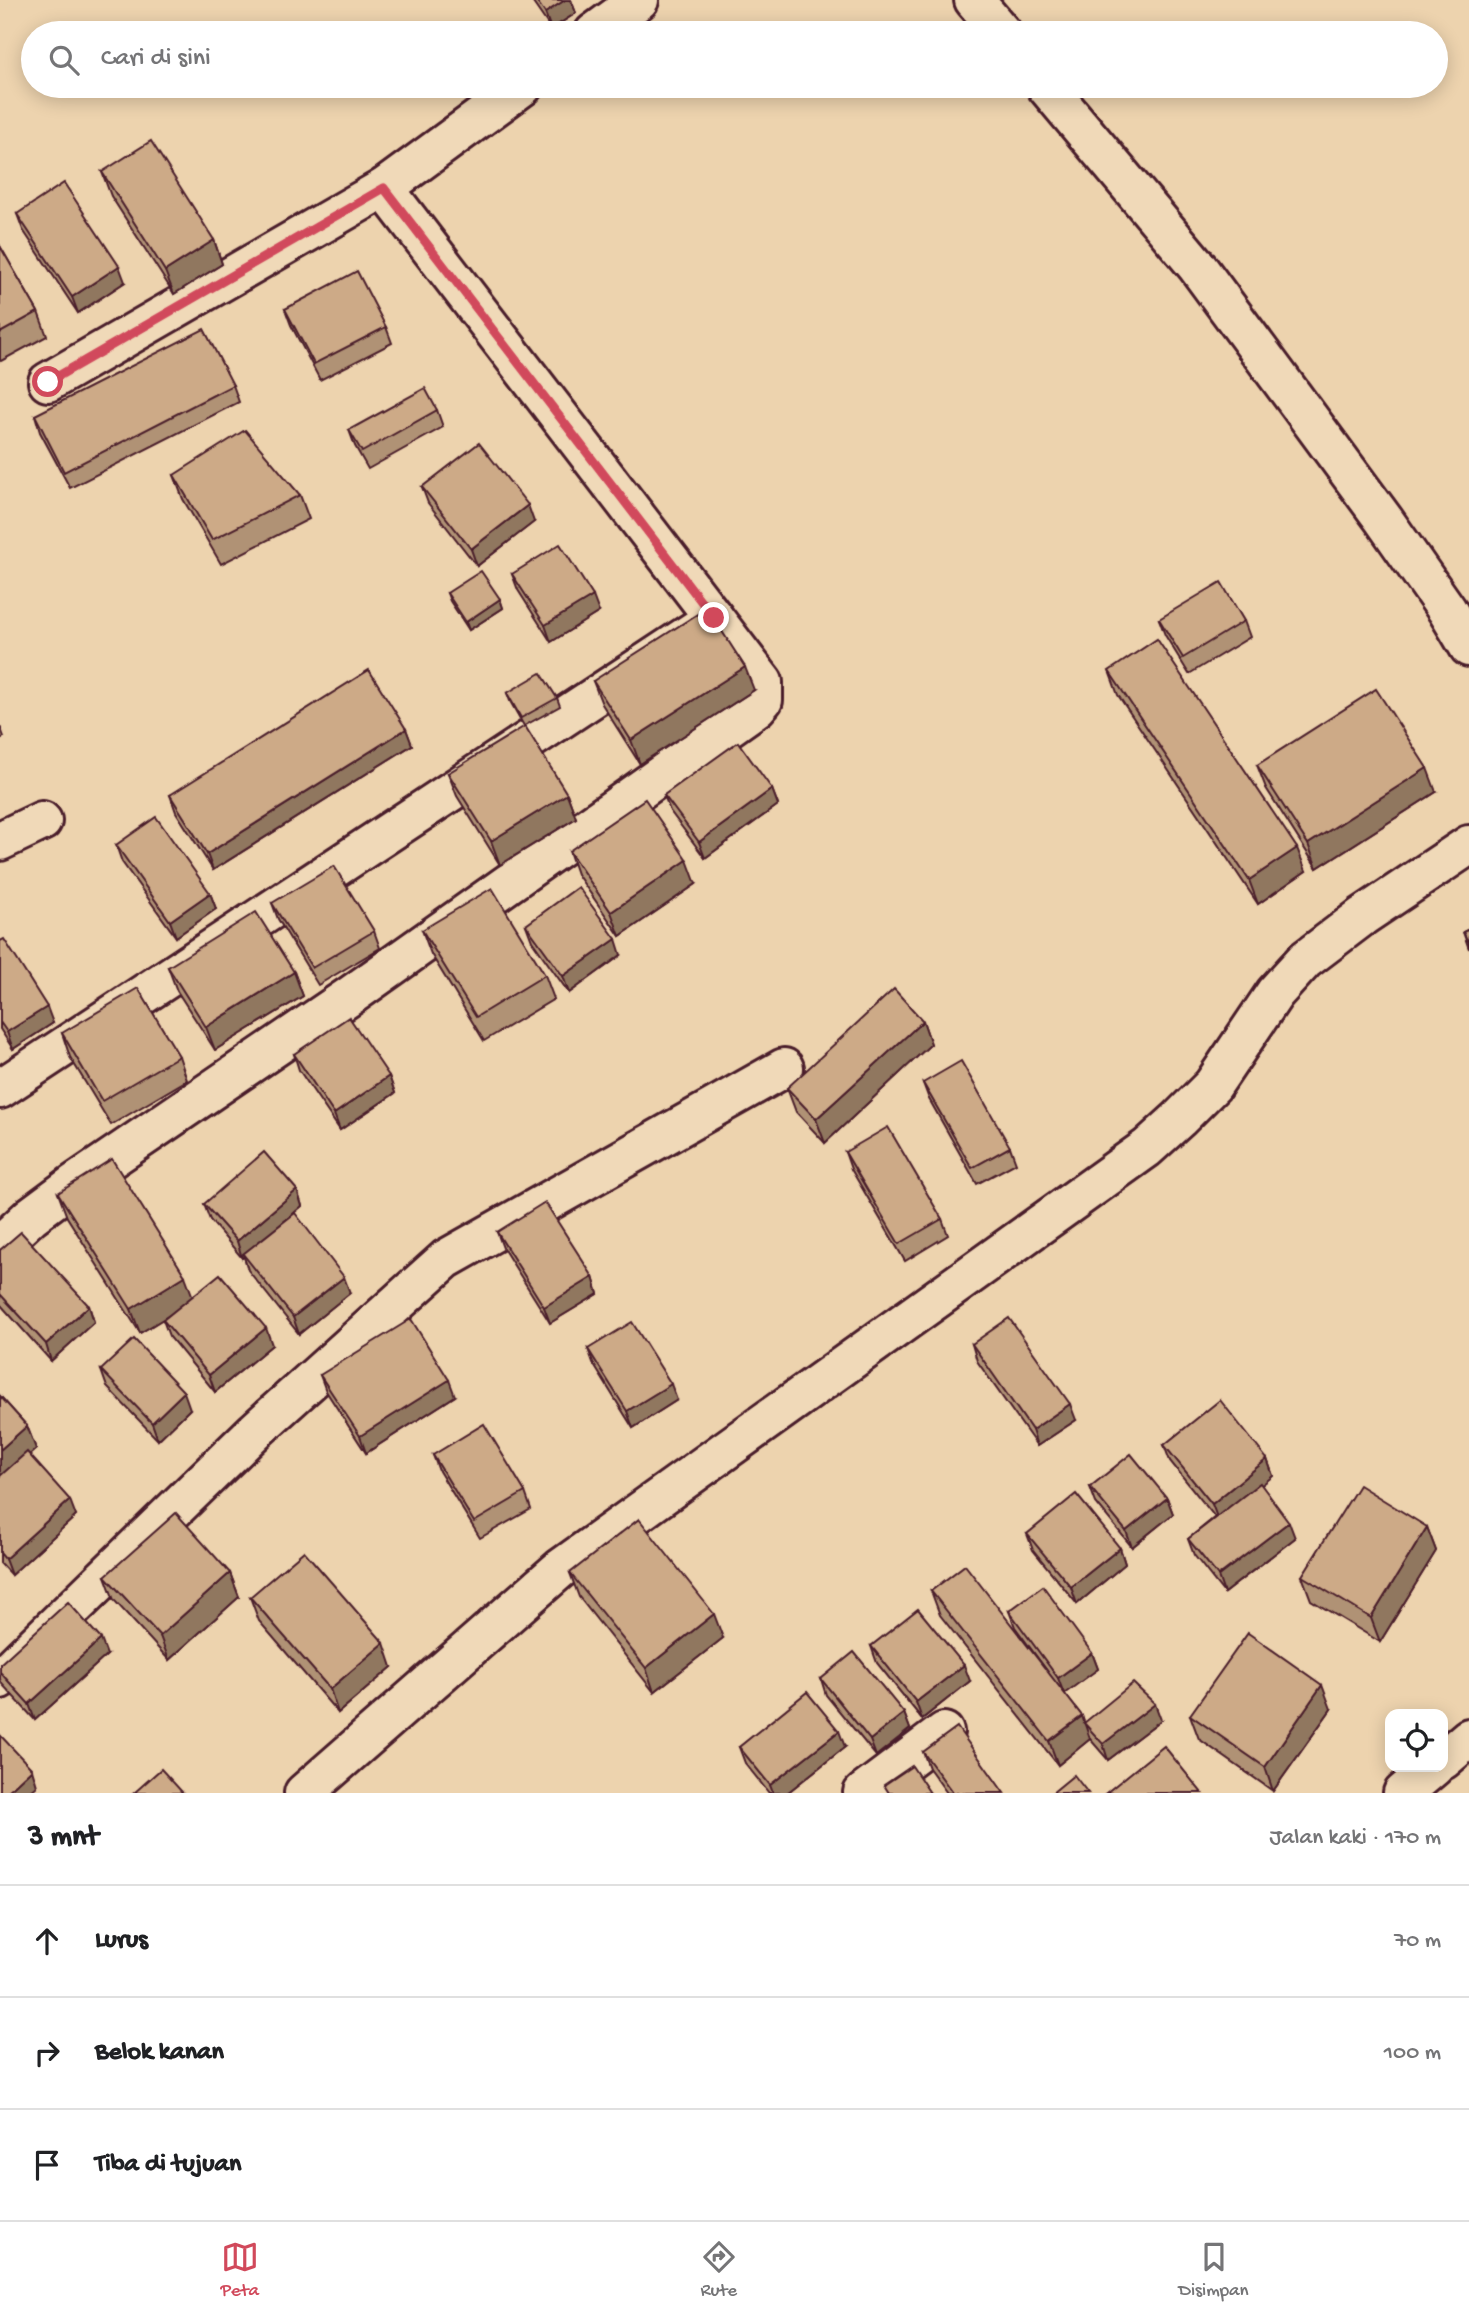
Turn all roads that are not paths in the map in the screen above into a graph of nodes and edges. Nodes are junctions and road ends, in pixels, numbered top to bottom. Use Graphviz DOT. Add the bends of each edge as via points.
graph roads {
  1 [pos="639,0"];
  2 [pos="974,0"];
  3 [pos="610,21"];
  4 [pos="992,21"];
  5 [pos="507,98"];
  6 [pos="1056,98"];
  7 [pos="384,188"];
  8 [pos="48,382"];
  9 [pos="1458,605"];
  10 [pos="714,618"];
  11 [pos="1469,647"];
  12 [pos="42,821"];
  13 [pos="0,841"];
  14 [pos="1469,845"];
  15 [pos="784,1068"];
  16 [pos="0,1089"];
  17 [pos="0,1245"];
  18 [pos="0,1679"];
  19 [pos="944,1731"];
  20 [pos="1469,1738"];
  21 [pos="1448,1756"];
  22 [pos="1428,1772"];
  23 [pos="304,1793"];
  24 [pos="863,1793"];
  25 [pos="1403,1793"];
  1 -- 3 [label="street"];
  2 -- 4 [label="street"];
  5 -- 7 [label="street"];
  6 -- 9 [label="street" via="1196,265"];
  7 -- 8 [label="street"];
  7 -- 10 [label="street"];
  9 -- 11 [label="street"];
  10 -- 16 [label="street"];
  10 -- 17 [label="street" via="763,682 763,700 757,708 75,1184"];
  12 -- 13 [label="street"];
  14 -- 23 [label="street" via="1305,960 1275,993 1213,1085 1147,1148 560,1570"];
  15 -- 18 [label="street" via="446,1259 255,1431"];
  19 -- 24 [label="street"];
  20 -- 21 [label="street"];
  22 -- 25 [label="street"];
}
